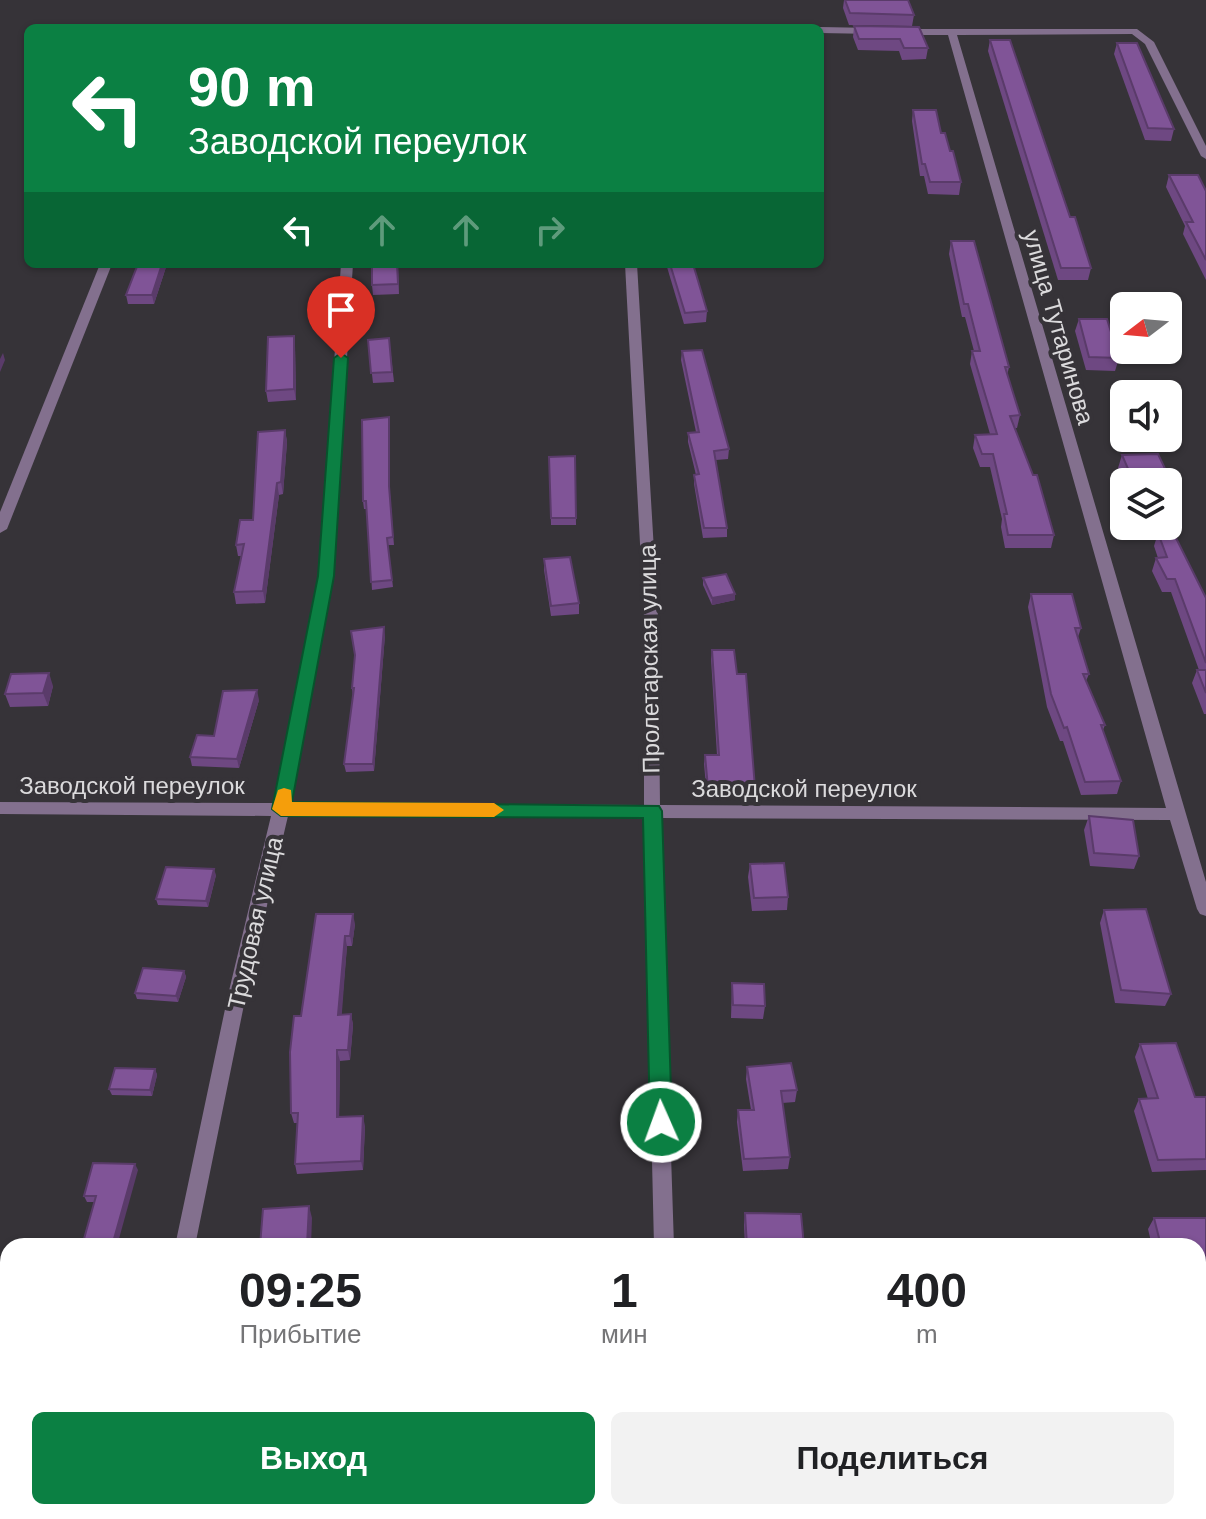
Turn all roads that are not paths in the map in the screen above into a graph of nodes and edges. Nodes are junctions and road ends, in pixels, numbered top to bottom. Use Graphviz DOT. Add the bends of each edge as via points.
graph roads {
  1 [pos="824,30"];
  2 [pos="879,31"];
  3 [pos="893,32"];
  4 [pos="952,33"];
  5 [pos="1206,156"];
  6 [pos="104,268"];
  7 [pos="347,268"];
  8 [pos="631,268"];
  9 [pos="0,529"];
  10 [pos="0,808"];
  11 [pos="281,809"];
  12 [pos="652,811"];
  13 [pos="1176,814"];
  14 [pos="1206,909"];
  15 [pos="187,1238"];
  16 [pos="664,1238"];
  1 -- 2 [label="street"];
  3 -- 4 [label="street"];
  4 -- 5 [label="street" via="1134,31 1149,42"];
  4 -- 13 [label="street, улица Тутаринова"];
  6 -- 9 [label="street"];
  7 -- 11 [label="street, Трудовая улица" via="326,576"];
  8 -- 12 [label="street, Пролетарская улица" via="651,618"];
  10 -- 11 [label="street, Заводской переулок"];
  11 -- 12 [label="street, Заводской переулок"];
  11 -- 15 [label="street, Трудовая улица"];
  12 -- 13 [label="street, Заводской переулок"];
  12 -- 16 [label="street, Пролетарская улица"];
  13 -- 14 [label="street, улица Тутаринова"];
}
